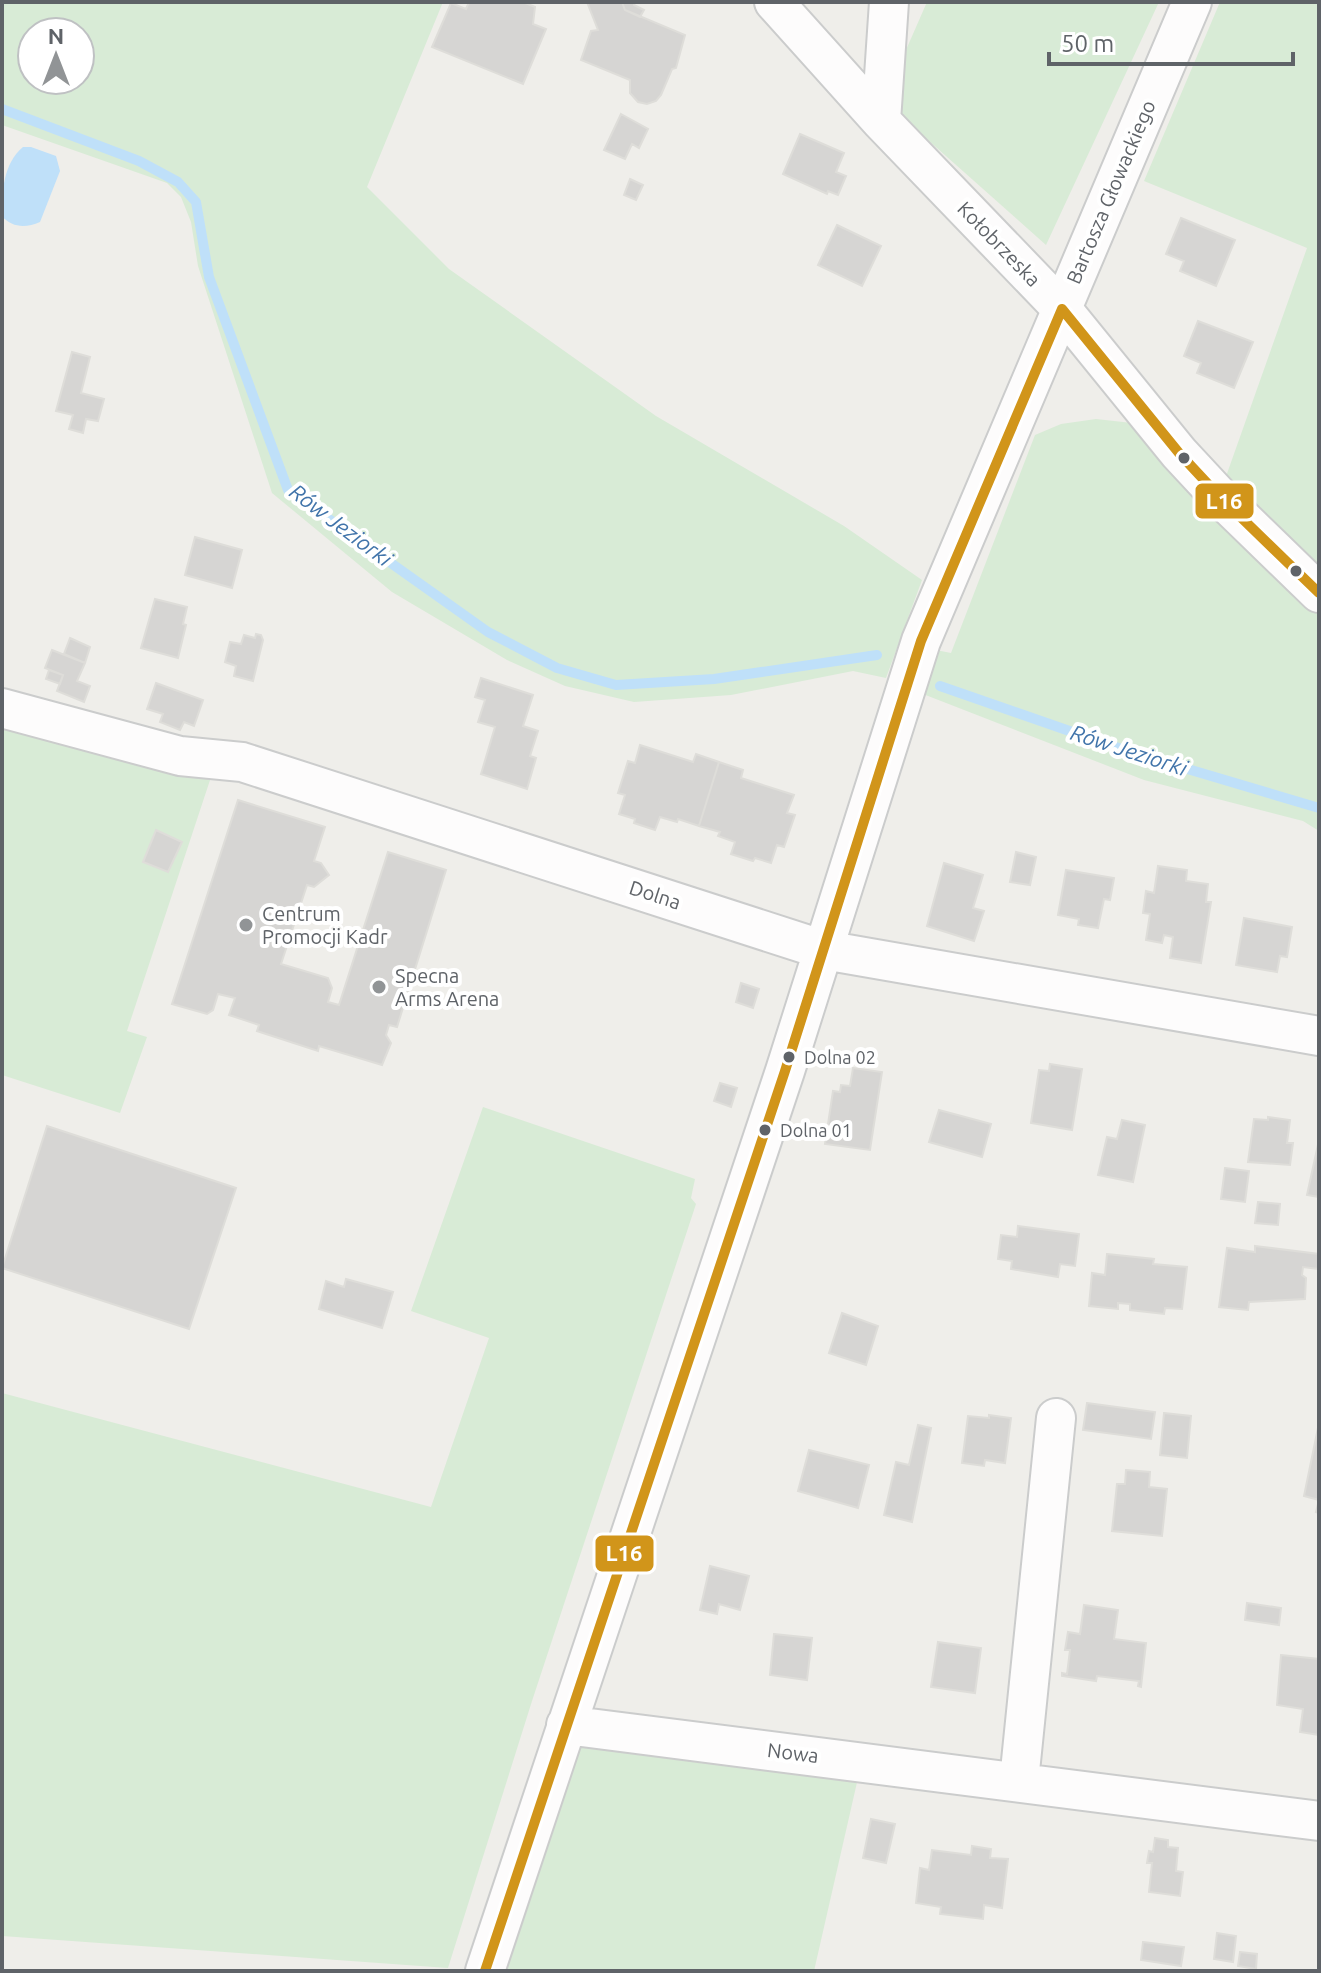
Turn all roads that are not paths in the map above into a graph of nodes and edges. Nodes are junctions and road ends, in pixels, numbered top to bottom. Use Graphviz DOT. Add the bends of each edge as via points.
graph roads {
  1 [pos="774,2"];
  2 [pos="889,2"];
  3 [pos="1192,2"];
  4 [pos="881,121"];
  5 [pos="1062,309"];
  6 [pos="1319,593"];
  7 [pos="2,708"];
  8 [pos="824,950"];
  9 [pos="1319,1036"];
  10 [pos="1056,1418"];
  11 [pos="566,1725"];
  12 [pos="1019,1781"];
  13 [pos="1319,1821"];
  14 [pos="485,1971"];
  1 -- 4 [label="street, Kołobrzeska"];
  2 -- 4 [label="street"];
  3 -- 5 [label="street, Bartosza Głowackiego"];
  4 -- 5 [label="street, Kołobrzeska"];
  5 -- 6 [label="street, Kołobrzeska" via="1209,486"];
  5 -- 8 [label="street, Bartosza Głowackiego" via="921,641"];
  7 -- 8 [label="street, Dolna" via="180,756 242,762"];
  8 -- 9 [label="street, Dolna"];
  8 -- 11 [label="street, Bartosza Głowackiego"];
  10 -- 12 [label="street"];
  11 -- 12 [label="street, Nowa"];
  11 -- 14 [label="street, Bartosza Głowackiego"];
  12 -- 13 [label="street, Nowa"];
}
